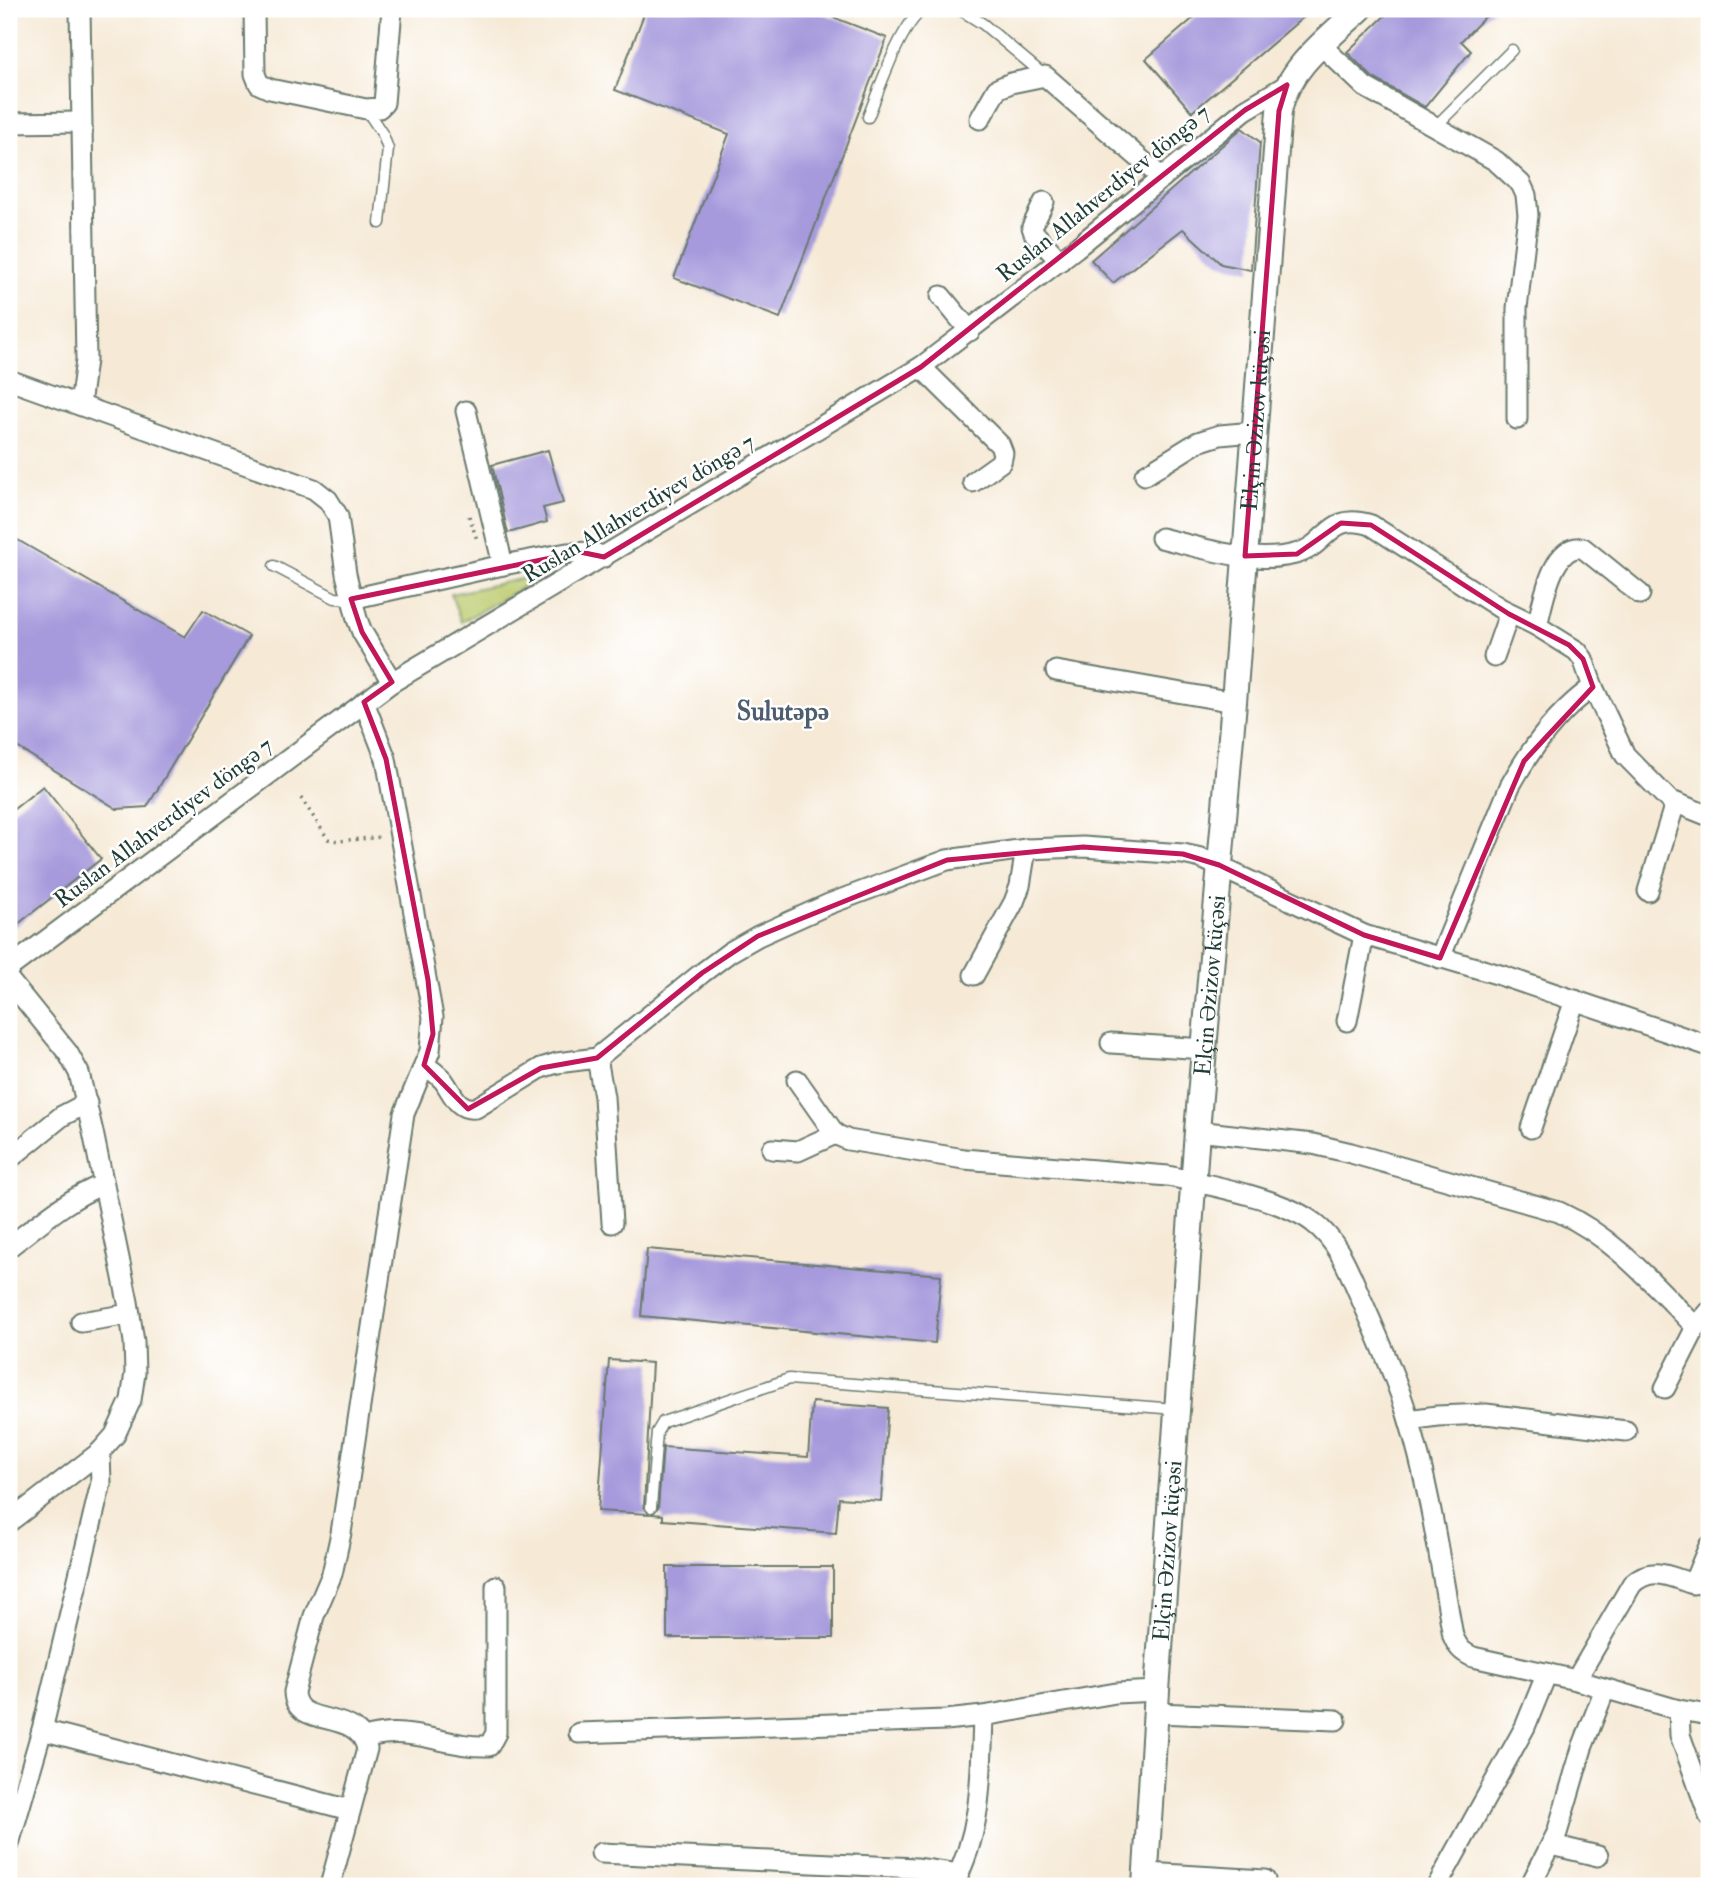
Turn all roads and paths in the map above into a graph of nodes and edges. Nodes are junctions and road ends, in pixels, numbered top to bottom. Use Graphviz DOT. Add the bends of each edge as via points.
graph roads {
  1 [pos="80,9"];
  2 [pos="254,9"];
  3 [pos="392,9"];
  4 [pos="923,9"];
  5 [pos="959,9"];
  6 [pos="1360,9"];
  7 [pos="1321,45"];
  8 [pos="1512,50"];
  9 [pos="1045,76"];
  10 [pos="1287,85"];
  11 [pos="366,109"];
  12 [pos="868,117"];
  13 [pos="979,119"];
  14 [pos="81,122"];
  15 [pos="9,123"];
  16 [pos="1435,127"];
  17 [pos="1162,178"];
  18 [pos="1044,202"];
  19 [pos="380,223"];
  20 [pos="1060,261"];
  21 [pos="941,296"];
  22 [pos="970,331"];
  23 [pos="921,367"];
  24 [pos="9,380"];
  25 [pos="80,405"];
  26 [pos="466,411"];
  27 [pos="1517,419"];
  28 [pos="1254,432"];
  29 [pos="1145,475"];
  30 [pos="973,482"];
  31 [pos="1161,538"];
  32 [pos="1245,556"];
  33 [pos="604,557"];
  34 [pos="503,565"];
  35 [pos="274,566"];
  36 [pos="1640,594"];
  37 [pos="351,599"];
  38 [pos="1510,614"];
  39 [pos="1537,626"];
  40 [pos="1494,657"];
  41 [pos="1056,671"];
  42 [pos="392,682"];
  43 [pos="1592,687"];
  44 [pos="364,702"];
  45 [pos="1234,702"];
  46 [pos="301,798"];
  47 [pos="1675,803"];
  48 [pos="1709,816"];
  49 [pos="400,836"];
  50 [pos="1026,849"];
  51 [pos="1219,865"];
  52 [pos="1648,891"];
  53 [pos="1364,935"];
  54 [pos="1440,958"];
  55 [pos="9,968"];
  56 [pos="974,975"];
  57 [pos="9,979"];
  58 [pos="1575,1000"];
  59 [pos="1347,1021"];
  60 [pos="1111,1044"];
  61 [pos="1709,1046"];
  62 [pos="1205,1049"];
  63 [pos="597,1058"];
  64 [pos="424,1065"];
  65 [pos="797,1080"];
  66 [pos="87,1103"];
  67 [pos="1531,1128"];
  68 [pos="1197,1131"];
  69 [pos="835,1134"];
  70 [pos="772,1149"];
  71 [pos="9,1159"];
  72 [pos="1194,1181"];
  73 [pos="104,1184"];
  74 [pos="612,1223"];
  75 [pos="9,1247"];
  76 [pos="1709,1312"];
  77 [pos="130,1314"];
  78 [pos="81,1322"];
  79 [pos="1696,1327"];
  80 [pos="1665,1388"];
  81 [pos="1177,1409"];
  82 [pos="1409,1420"];
  83 [pos="1626,1431"];
  84 [pos="100,1451"];
  85 [pos="651,1507"];
  86 [pos="9,1522"];
  87 [pos="1709,1546"];
  88 [pos="496,1586"];
  89 [pos="1701,1588"];
  90 [pos="1546,1673"];
  91 [pos="1576,1680"];
  92 [pos="1605,1689"];
  93 [pos="1156,1702"];
  94 [pos="1679,1710"];
  95 [pos="1709,1715"];
  96 [pos="984,1716"];
  97 [pos="1336,1720"];
  98 [pos="41,1730"];
  99 [pos="579,1733"];
  100 [pos="365,1738"];
  101 [pos="350,1810"];
  102 [pos="1709,1816"];
  103 [pos="9,1844"];
  104 [pos="1552,1845"];
  105 [pos="601,1853"];
  106 [pos="1598,1856"];
  107 [pos="956,1880"];
  108 [pos="1146,1880"];
  109 [pos="1265,1880"];
  110 [pos="330,1886"];
  111 [pos="1437,1886"];
  112 [pos="1530,1886"];
  1 -- 14 [label="street"];
  2 -- 11 [label="street" via="259,84"];
  3 -- 11 [label="street" via="384,103"];
  4 -- 12 [label="lane" via="906,29"];
  5 -- 9 [label="lane"];
  6 -- 7 [label="street"];
  7 -- 10 [label="street"];
  7 -- 16 [label="street" via="1365,88"];
  8 -- 16 [label="lane"];
  9 -- 13 [label="street" via="997,89"];
  9 -- 17 [label="street"];
  10 -- 17 [label="street, Ruslan Allahverdiyev döngə 7" via="1245,110"];
  10 -- 28 [label="street, Elçin Əzizov küçəsi" via="1279,111"];
  11 -- 19 [label="lane" via="388,149"];
  14 -- 15 [label="street"];
  14 -- 25 [label="street" via="86,360"];
  16 -- 27 [label="street" via="1496,161 1521,184 1526,195 1528,215 1517,307"];
  17 -- 20 [label="street, Ruslan Allahverdiyev döngə 7"];
  18 -- 20 [label="street" via="1032,227"];
  20 -- 22 [label="street, Ruslan Allahverdiyev döngə 7"];
  21 -- 22 [label="street"];
  22 -- 23 [label="street, Ruslan Allahverdiyev döngə 7"];
  23 -- 30 [label="street" via="1000,445 1001,461"];
  23 -- 33 [label="street, Ruslan Allahverdiyev döngə 7"];
  24 -- 25 [label="street"];
  25 -- 37 [label="street" via="314,489 338,516"];
  26 -- 34 [label="street"];
  28 -- 29 [label="street" via="1198,442"];
  28 -- 32 [label="street, Elçin Əzizov küçəsi"];
  31 -- 32 [label="street"];
  32 -- 38 [label="street" via="1297,554 1341,523 1359,521"];
  32 -- 45 [label="street, Elçin Əzizov küçəsi"];
  33 -- 34 [label="street" via="580,552"];
  33 -- 42 [label="street, Ruslan Allahverdiyev döngə 7"];
  34 -- 37 [label="street"];
  35 -- 37 [label="lane" via="335,598"];
  36 -- 39 [label="street" via="1583,548 1574,546 1565,551 1552,573"];
  37 -- 42 [label="street" via="362,632"];
  38 -- 39 [label="street"];
  38 -- 40 [label="street"];
  39 -- 43 [label="street" via="1577,651"];
  41 -- 45 [label="street"];
  42 -- 44 [label="street, Ruslan Allahverdiyev döngə 7"];
  43 -- 47 [label="street" via="1625,755"];
  43 -- 54 [label="street" via="1566,710 1524,761"];
  44 -- 49 [label="street" via="386,759"];
  44 -- 55 [label="street, Ruslan Allahverdiyev döngə 7"];
  45 -- 51 [label="street, Elçin Əzizov küçəsi"];
  46 -- 49 [label="path" via="328,839"];
  47 -- 48 [label="street"];
  47 -- 52 [label="street"];
  49 -- 64 [label="street" via="433,1017"];
  50 -- 51 [label="street" via="1083,847 1182,854"];
  50 -- 56 [label="street" via="1014,902"];
  50 -- 63 [label="street" via="947,860 758,936 712,965"];
  51 -- 53 [label="street"];
  51 -- 62 [label="street, Elçin Əzizov küçəsi"];
  53 -- 54 [label="street"];
  53 -- 59 [label="street"];
  54 -- 58 [label="street"];
  57 -- 66 [label="street" via="68,1053"];
  58 -- 61 [label="street"];
  58 -- 67 [label="street"];
  60 -- 62 [label="street"];
  62 -- 68 [label="street, Elçin Əzizov küçəsi"];
  63 -- 64 [label="street" via="541,1068 468,1110"];
  63 -- 74 [label="street"];
  64 -- 100 [label="street" via="404,1114 341,1533 294,1692 298,1707 307,1713 348,1724"];
  65 -- 69 [label="street"];
  66 -- 71 [label="street" via="62,1116"];
  66 -- 73 [label="street"];
  68 -- 72 [label="street, Elçin Əzizov küçəsi"];
  68 -- 79 [label="street" via="1313,1144 1559,1212 1610,1242"];
  69 -- 70 [label="street" via="798,1151"];
  69 -- 72 [label="street" via="964,1159"];
  72 -- 81 [label="street, Elçin Əzizov küçəsi"];
  72 -- 82 [label="street" via="1294,1211 1326,1234 1343,1258 1392,1368"];
  73 -- 75 [label="street" via="70,1200"];
  73 -- 77 [label="street"];
  76 -- 79 [label="street"];
  77 -- 78 [label="street"];
  77 -- 84 [label="street" via="135,1373 131,1400 115,1435"];
  79 -- 80 [label="street"];
  81 -- 85 [label="lane" via="789,1380 663,1422 657,1432"];
  81 -- 93 [label="street, Elçin Əzizov küçəsi"];
  82 -- 83 [label="street" via="1486,1414"];
  82 -- 90 [label="street" via="1458,1647 1474,1657"];
  84 -- 86 [label="street"];
  84 -- 98 [label="street" via="102,1483"];
  87 -- 89 [label="street"];
  88 -- 100 [label="street" via="496,1733 489,1746 401,1732"];
  89 -- 91 [label="street" via="1653,1572 1642,1575 1632,1584"];
  90 -- 91 [label="street"];
  90 -- 111 [label="street" via="1525,1727"];
  91 -- 92 [label="street"];
  92 -- 94 [label="street"];
  92 -- 104 [label="street"];
  93 -- 96 [label="street" via="1116,1693"];
  93 -- 97 [label="street"];
  93 -- 108 [label="street, Elçin Əzizov küçəsi"];
  94 -- 95 [label="street"];
  94 -- 102 [label="street" via="1680,1735"];
  96 -- 99 [label="street"];
  96 -- 107 [label="street" via="980,1798 969,1853"];
  98 -- 101 [label="street"];
  98 -- 103 [label="street"];
  100 -- 101 [label="street" via="367,1749"];
  101 -- 110 [label="street"];
  104 -- 106 [label="street"];
  104 -- 112 [label="street"];
  105 -- 107 [label="street" via="916,1868"];
  108 -- 109 [label="street"];
}
